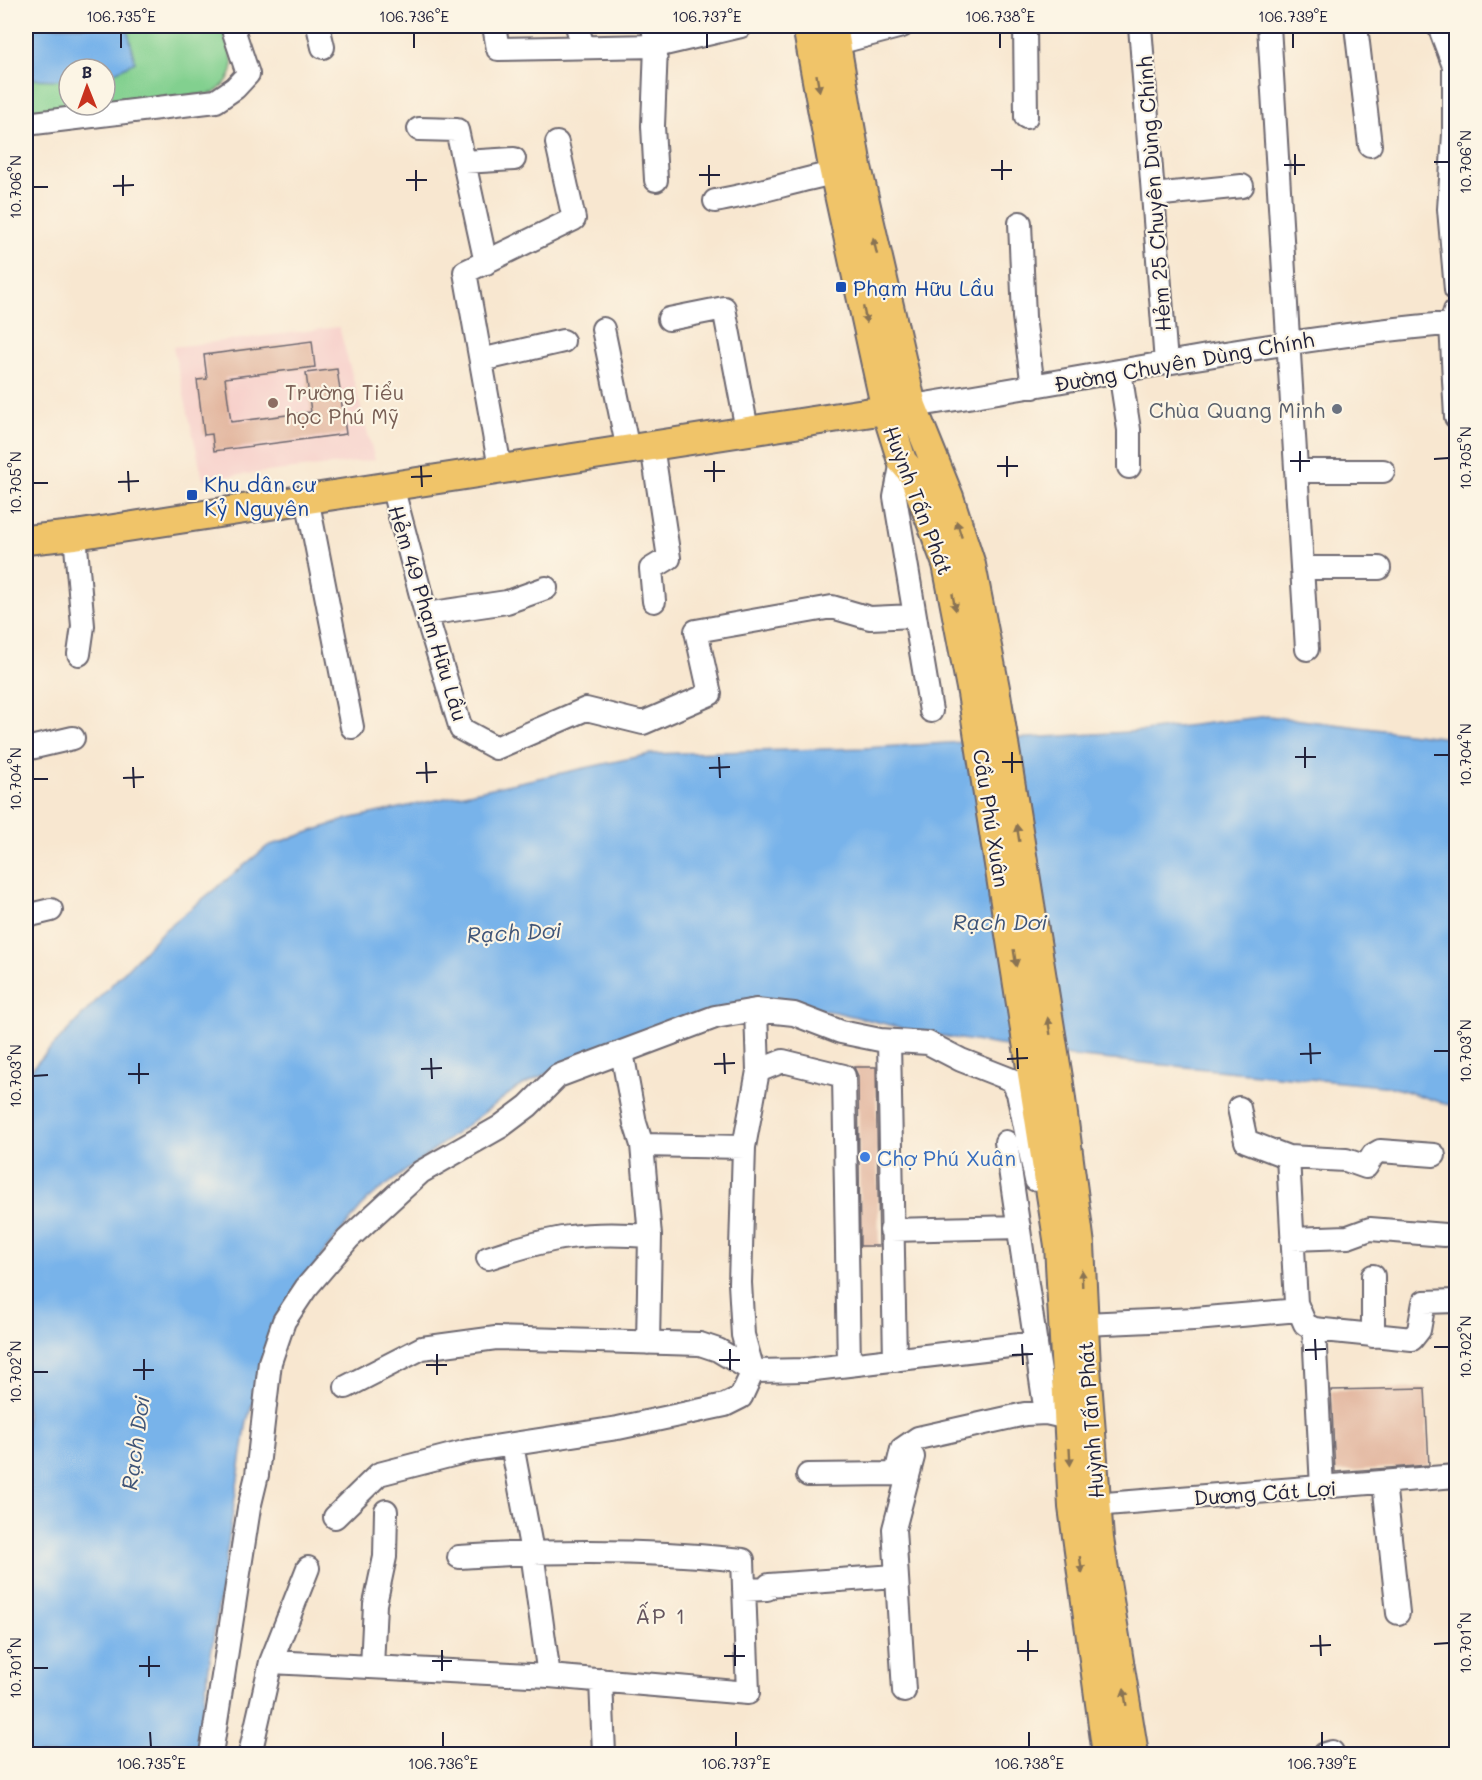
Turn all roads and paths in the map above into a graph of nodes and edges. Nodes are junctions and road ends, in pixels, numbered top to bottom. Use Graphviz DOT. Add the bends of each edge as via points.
graph roads {
  1 [pos="232,26"];
  2 [pos="494,26"];
  3 [pos="741,26"];
  4 [pos="807,26"];
  5 [pos="902,26"];
  6 [pos="1025,26"];
  7 [pos="1140,26"];
  8 [pos="1269,26"];
  9 [pos="1356,26"];
  10 [pos="1439,26"];
  11 [pos="835,34"];
  12 [pos="580,36"];
  13 [pos="654,36"];
  14 [pos="1026,117"];
  15 [pos="26,124"];
  16 [pos="419,129"];
  17 [pos="557,143"];
  18 [pos="1370,145"];
  19 [pos="514,159"];
  20 [pos="464,162"];
  21 [pos="834,173"];
  22 [pos="656,180"];
  23 [pos="1242,186"];
  24 [pos="1153,195"];
  25 [pos="715,201"];
  26 [pos="1020,223"];
  27 [pos="1455,259"];
  28 [pos="486,262"];
  29 [pos="1456,290"];
  30 [pos="1455,318"];
  31 [pos="669,319"];
  32 [pos="603,329"];
  33 [pos="562,341"];
  34 [pos="1288,342"];
  35 [pos="481,360"];
  36 [pos="1166,363"];
  37 [pos="1120,371"];
  38 [pos="1033,387"];
  39 [pos="899,408"];
  40 [pos="1456,417"];
  41 [pos="747,430"];
  42 [pos="640,448"];
  43 [pos="902,461"];
  44 [pos="1129,467"];
  45 [pos="500,468"];
  46 [pos="1296,471"];
  47 [pos="1383,471"];
  48 [pos="392,486"];
  49 [pos="307,498"];
  50 [pos="75,535"];
  51 [pos="26,540"];
  52 [pos="1302,568"];
  53 [pos="1379,568"];
  54 [pos="546,588"];
  55 [pos="654,601"];
  56 [pos="426,614"];
  57 [pos="914,616"];
  58 [pos="1307,649"];
  59 [pos="79,654"];
  60 [pos="983,690"];
  61 [pos="931,711"];
  62 [pos="352,727"];
  63 [pos="73,738"];
  64 [pos="26,749"];
  65 [pos="51,910"];
  66 [pos="26,916"];
  67 [pos="756,1010"];
  68 [pos="889,1041"];
  69 [pos="622,1052"];
  70 [pos="758,1071"];
  71 [pos="1047,1085"];
  72 [pos="1239,1108"];
  73 [pos="1006,1142"];
  74 [pos="642,1145"];
  75 [pos="744,1147"];
  76 [pos="1434,1155"];
  77 [pos="1288,1156"];
  78 [pos="1019,1227"];
  79 [pos="891,1230"];
  80 [pos="1445,1235"];
  81 [pos="650,1236"];
  82 [pos="1292,1239"];
  83 [pos="488,1258"];
  84 [pos="1372,1276"];
  85 [pos="1456,1301"];
  86 [pos="1299,1310"];
  87 [pos="1074,1322"];
  88 [pos="1314,1329"];
  89 [pos="1373,1336"];
  90 [pos="648,1343"];
  91 [pos="1036,1343"];
  92 [pos="895,1360"];
  93 [pos="849,1365"];
  94 [pos="753,1371"];
  95 [pos="346,1387"];
  96 [pos="1057,1416"];
  97 [pos="918,1438"];
  98 [pos="512,1445"];
  99 [pos="808,1475"];
  100 [pos="1456,1476"];
  101 [pos="1384,1482"];
  102 [pos="1322,1488"];
  103 [pos="1085,1506"];
  104 [pos="386,1511"];
  105 [pos="335,1517"];
  106 [pos="532,1552"];
  107 [pos="459,1557"];
  108 [pos="308,1568"];
  109 [pos="895,1576"];
  110 [pos="744,1590"];
  111 [pos="1398,1613"];
  112 [pos="271,1662"];
  113 [pos="372,1667"];
  114 [pos="549,1676"];
  115 [pos="601,1680"];
  116 [pos="904,1691"];
  117 [pos="211,1755"];
  118 [pos="250,1755"];
  119 [pos="604,1755"];
  120 [pos="1107,1755"];
  121 [pos="1134,1755"];
  1 -- 15 [label="street" via="248,74 216,101"];
  2 -- 12 [label="street" via="498,49"];
  3 -- 13 [label="street"];
  4 -- 21 [label="main road, Huỳnh Tấn Phát, one-way"];
  5 -- 11 [label="street"];
  6 -- 14 [label="street"];
  7 -- 24 [label="street, Hẻm 25 Chuyên Dùng Chính"];
  8 -- 34 [label="street"];
  9 -- 18 [label="street"];
  10 -- 27 [label="street" via="1454,66 1449,209"];
  39 -- 11 [label="main road, Huỳnh Tấn Phát, one-way"];
  12 -- 13 [label="street"];
  13 -- 22 [label="street"];
  16 -- 20 [label="street" via="457,130"];
  17 -- 28 [label="street" via="574,219"];
  19 -- 20 [label="street"];
  20 -- 28 [label="street"];
  21 -- 25 [label="street"];
  21 -- 39 [label="main road, Huỳnh Tấn Phát, one-way"];
  23 -- 24 [label="street"];
  24 -- 36 [label="street, Hẻm 25 Chuyên Dùng Chính"];
  26 -- 38 [label="street" via="1024,317"];
  27 -- 29 [label="street"];
  28 -- 35 [label="street" via="465,272"];
  30 -- 34 [label="street, Đường Chuyên Dùng Chính"];
  30 -- 40 [label="street"];
  31 -- 41 [label="street" via="724,308"];
  32 -- 42 [label="street"];
  33 -- 35 [label="street"];
  34 -- 36 [label="street, Đường Chuyên Dùng Chính"];
  34 -- 46 [label="street"];
  35 -- 45 [label="street"];
  36 -- 37 [label="street, Đường Chuyên Dùng Chính"];
  37 -- 38 [label="street, Đường Chuyên Dùng Chính"];
  37 -- 44 [label="street" via="1129,430"];
  38 -- 39 [label="street, Đường Chuyên Dùng Chính"];
  39 -- 41 [label="main road"];
  39 -- 43 [label="main road, Huỳnh Tấn Phát"];
  60 -- 39 [label="main road, Huỳnh Tấn Phát, one-way" via="971,565 949,497"];
  41 -- 42 [label="main road"];
  42 -- 45 [label="main road"];
  42 -- 55 [label="street" via="669,558 651,569"];
  43 -- 57 [label="street" via="895,497"];
  43 -- 60 [label="main road, Huỳnh Tấn Phát, one-way" via="913,474 947,564"];
  45 -- 48 [label="main road"];
  46 -- 47 [label="street"];
  46 -- 52 [label="street"];
  48 -- 49 [label="main road"];
  48 -- 56 [label="street, Hẻm 49 Phạm Hữu Lầu"];
  49 -- 50 [label="main road"];
  49 -- 62 [label="street"];
  50 -- 51 [label="main road"];
  50 -- 59 [label="street" via="83,626"];
  52 -- 53 [label="street"];
  52 -- 58 [label="street"];
  54 -- 56 [label="street" via="507,602"];
  56 -- 57 [label="street, Hẻm 49 Phạm Hữu Lầu" via="461,729 496,748 586,709 643,723 710,694 696,631 832,607 870,618"];
  57 -- 61 [label="street"];
  60 -- 71 [label="main road, Cầu Phú Xuân"];
  63 -- 64 [label="street"];
  65 -- 66 [label="street"];
  67 -- 68 [label="street" via="794,1014 842,1032"];
  67 -- 69 [label="street" via="715,1017"];
  67 -- 70 [label="street"];
  68 -- 79 [label="street"];
  68 -- 87 [label="street" via="928,1043 1016,1085 1039,1196 1053,1317"];
  69 -- 74 [label="street"];
  69 -- 117 [label="street" via="558,1076 500,1127 421,1172 348,1239 284,1321 270,1362"];
  70 -- 75 [label="street"];
  70 -- 93 [label="street" via="783,1061 844,1076"];
  71 -- 87 [label="main road, Huỳnh Tấn Phát" via="1059,1245"];
  72 -- 77 [label="street" via="1246,1141"];
  73 -- 78 [label="street, Huỳnh Tấn Phát"];
  74 -- 75 [label="street"];
  74 -- 81 [label="street"];
  75 -- 94 [label="street" via="741,1294 743,1335"];
  76 -- 77 [label="street" via="1380,1151 1366,1167 1346,1160"];
  77 -- 82 [label="street"];
  78 -- 79 [label="street"];
  78 -- 91 [label="street, Huỳnh Tấn Phát"];
  79 -- 92 [label="street"];
  80 -- 82 [label="street" via="1370,1229 1348,1237"];
  81 -- 83 [label="street" via="571,1234"];
  81 -- 90 [label="street"];
  82 -- 86 [label="street"];
  84 -- 89 [label="street"];
  85 -- 89 [label="street" via="1424,1302 1419,1330 1412,1339"];
  86 -- 87 [label="street" via="1195,1319"];
  86 -- 88 [label="street" via="1305,1324"];
  87 -- 96 [label="main road, Huỳnh Tấn Phát"];
  87 -- 103 [label="main road, Huỳnh Tấn Phát"];
  88 -- 89 [label="street"];
  88 -- 102 [label="street"];
  90 -- 94 [label="street" via="700,1344"];
  90 -- 95 [label="street" via="496,1338 422,1348"];
  91 -- 92 [label="street"];
  91 -- 96 [label="street, Huỳnh Tấn Phát"];
  92 -- 93 [label="street"];
  93 -- 94 [label="street"];
  94 -- 98 [label="street" via="741,1397 725,1406"];
  96 -- 97 [label="street" via="1025,1414"];
  96 -- 103 [label="main road, Huỳnh Tấn Phát, one-way"];
  97 -- 99 [label="street" via="902,1449 896,1474"];
  97 -- 109 [label="street" via="894,1529"];
  98 -- 105 [label="street" via="468,1451 379,1474"];
  98 -- 106 [label="street"];
  100 -- 101 [label="street, Dương Cát Lợi"];
  101 -- 102 [label="street, Dương Cát Lợi"];
  101 -- 111 [label="street"];
  102 -- 103 [label="street, Dương Cát Lợi"];
  103 -- 120 [label="main road, Huỳnh Tấn Phát, one-way"];
  121 -- 103 [label="main road, Huỳnh Tấn Phát, one-way" via="1099,1539"];
  104 -- 113 [label="street" via="385,1557 375,1604"];
  106 -- 107 [label="street"];
  106 -- 110 [label="street" via="670,1553 743,1560"];
  106 -- 114 [label="street"];
  108 -- 112 [label="street"];
  109 -- 110 [label="street"];
  109 -- 116 [label="street"];
  110 -- 115 [label="street" via="748,1693"];
  112 -- 113 [label="street"];
  112 -- 118 [label="street"];
  113 -- 114 [label="street"];
  114 -- 115 [label="street"];
  115 -- 119 [label="street"];
}
